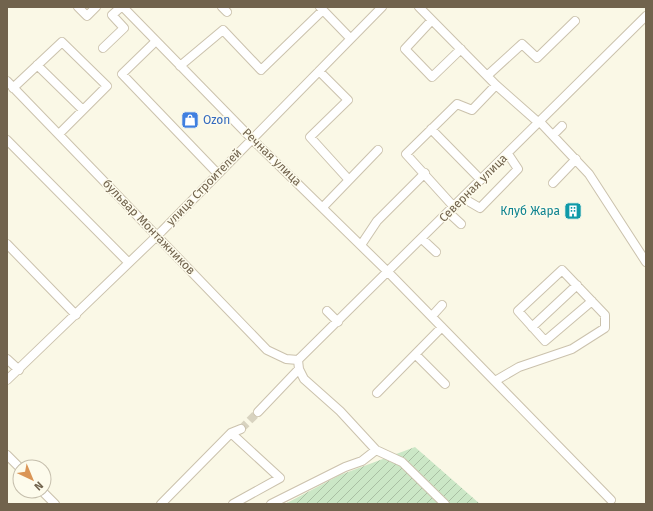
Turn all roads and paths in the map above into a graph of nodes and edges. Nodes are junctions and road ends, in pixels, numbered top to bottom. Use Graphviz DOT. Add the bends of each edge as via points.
graph roads {
  1 [pos="78,7"];
  2 [pos="96,7"];
  3 [pos="122,7"];
  4 [pos="382,7"];
  5 [pos="419,7"];
  6 [pos="322,9"];
  7 [pos="646,16"];
  8 [pos="431,21"];
  9 [pos="575,21"];
  10 [pos="350,38"];
  11 [pos="156,41"];
  12 [pos="103,48"];
  13 [pos="461,49"];
  14 [pos="38,65"];
  15 [pos="180,66"];
  16 [pos="318,71"];
  17 [pos="488,75"];
  18 [pos="7,81"];
  19 [pos="496,85"];
  20 [pos="13,88"];
  21 [pos="83,110"];
  22 [pos="539,123"];
  23 [pos="562,126"];
  24 [pos="431,129"];
  25 [pos="59,134"];
  26 [pos="553,135"];
  27 [pos="252,139"];
  28 [pos="7,140"];
  29 [pos="378,150"];
  30 [pos="508,154"];
  31 [pos="576,159"];
  32 [pos="217,173"];
  33 [pos="425,173"];
  34 [pos="349,180"];
  35 [pos="481,180"];
  36 [pos="552,183"];
  37 [pos="463,198"];
  38 [pos="323,207"];
  39 [pos="451,209"];
  40 [pos="461,224"];
  41 [pos="157,236"];
  42 [pos="422,239"];
  43 [pos="7,244"];
  44 [pos="361,245"];
  45 [pos="636,247"];
  46 [pos="436,252"];
  47 [pos="629,252"];
  48 [pos="128,262"];
  49 [pos="646,262"];
  50 [pos="388,272"];
  51 [pos="577,285"];
  52 [pos="592,301"];
  53 [pos="442,306"];
  54 [pos="327,311"];
  55 [pos="76,315"];
  56 [pos="432,316"];
  57 [pos="338,322"];
  58 [pos="442,327"];
  59 [pos="532,327"];
  60 [pos="416,355"];
  61 [pos="7,359"];
  62 [pos="298,364"];
  63 [pos="19,370"];
  64 [pos="7,380"];
  65 [pos="495,381"];
  66 [pos="445,384"];
  67 [pos="377,393"];
  68 [pos="258,412"];
  69 [pos="241,429"];
  70 [pos="231,433"];
  71 [pos="376,450"];
  72 [pos="611,500"];
  73 [pos="161,504"];
  74 [pos="233,504"];
  75 [pos="271,504"];
  76 [pos="445,504"];
  1 -- 2 [label="street" via="86,16"];
  3 -- 11 [label="street, Речная улица"];
  3 -- 12 [label="street" via="112,15 124,28"];
  4 -- 10 [label="street, улица Строителей"];
  5 -- 8 [label="street"];
  6 -- 10 [label="street"];
  6 -- 15 [label="street" via="261,70 224,30"];
  7 -- 22 [label="street, Северная улица"];
  8 -- 13 [label="street"];
  8 -- 13 [label="street" via="405,49 432,77"];
  9 -- 17 [label="street" via="536,58 522,44"];
  10 -- 16 [label="street, улица Строителей"];
  11 -- 15 [label="street, Речная улица"];
  11 -- 32 [label="street" via="122,74"];
  13 -- 17 [label="street"];
  14 -- 20 [label="street"];
  14 -- 21 [label="street"];
  14 -- 21 [label="street" via="62,42 107,86"];
  15 -- 27 [label="street, Речная улица"];
  16 -- 27 [label="street, улица Строителей"];
  16 -- 34 [label="street" via="348,100 310,137"];
  17 -- 19 [label="street"];
  18 -- 20 [label="street, бульвар Монтажников"];
  19 -- 22 [label="street"];
  19 -- 24 [label="street" via="472,110 457,104"];
  20 -- 25 [label="street, бульвар Монтажников"];
  21 -- 25 [label="street"];
  22 -- 26 [label="street"];
  22 -- 30 [label="street, Северная улица"];
  23 -- 26 [label="street"];
  24 -- 33 [label="street" via="406,154"];
  24 -- 35 [label="street"];
  25 -- 41 [label="street, бульвар Монтажников"];
  26 -- 31 [label="street"];
  27 -- 32 [label="street, улица Строителей"];
  27 -- 38 [label="street, Речная улица"];
  28 -- 48 [label="street"];
  29 -- 34 [label="street"];
  30 -- 35 [label="street, Северная улица"];
  30 -- 37 [label="street" via="518,169 480,208"];
  31 -- 36 [label="street"];
  31 -- 45 [label="street" via="589,174"];
  32 -- 41 [label="street, улица Строителей"];
  33 -- 39 [label="street"];
  33 -- 44 [label="street" via="377,221"];
  34 -- 38 [label="street"];
  35 -- 37 [label="street, Северная улица"];
  37 -- 39 [label="street, Северная улица"];
  38 -- 44 [label="street, Речная улица"];
  39 -- 40 [label="street"];
  39 -- 42 [label="street, Северная улица"];
  41 -- 48 [label="street, улица Строителей"];
  41 -- 62 [label="street, бульвар Монтажников" via="267,350"];
  42 -- 46 [label="street"];
  42 -- 50 [label="street, Северная улица"];
  43 -- 55 [label="street"];
  44 -- 50 [label="street, Речная улица"];
  45 -- 47 [label="street"];
  45 -- 49 [label="street"];
  48 -- 55 [label="street, улица Строителей"];
  50 -- 56 [label="street, Речная улица"];
  50 -- 57 [label="street, Северная улица"];
  51 -- 52 [label="street"];
  51 -- 59 [label="street"];
  51 -- 59 [label="street" via="562,270 518,310"];
  52 -- 59 [label="street" via="545,341"];
  52 -- 65 [label="street" via="605,315 605,328 572,349 519,367"];
  53 -- 56 [label="street"];
  54 -- 57 [label="street"];
  55 -- 63 [label="street, улица Строителей"];
  56 -- 58 [label="street, Речная улица"];
  57 -- 62 [label="street, Северная улица"];
  58 -- 60 [label="street"];
  58 -- 65 [label="street, Речная улица"];
  60 -- 66 [label="street"];
  60 -- 67 [label="street"];
  61 -- 63 [label="street"];
  62 -- 68 [label="street, Северная улица"];
  62 -- 71 [label="street" via="304,379 340,411"];
  63 -- 64 [label="street, улица Строителей"];
  65 -- 72 [label="street, Речная улица"];
  69 -- 70 [label="street"];
  70 -- 73 [label="street"];
  70 -- 74 [label="street" via="280,478"];
  71 -- 75 [label="street" via="362,461"];
  71 -- 76 [label="street" via="402,462"];
}
